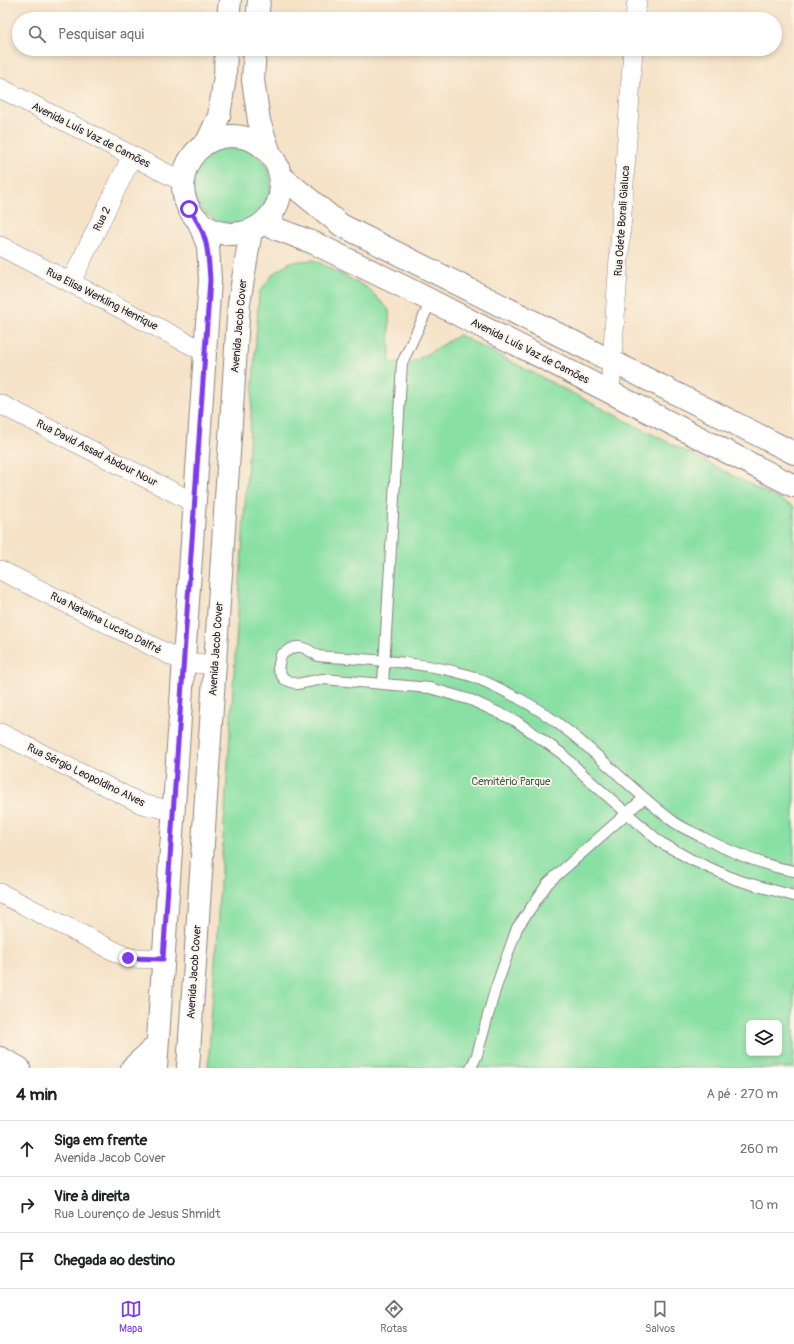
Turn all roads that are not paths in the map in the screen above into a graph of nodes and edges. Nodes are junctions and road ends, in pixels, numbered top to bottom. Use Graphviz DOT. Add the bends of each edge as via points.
graph roads {
  1 [pos="230,0"];
  2 [pos="259,0"];
  3 [pos="637,0"];
  4 [pos="229,12"];
  5 [pos="258,12"];
  6 [pos="636,12"];
  7 [pos="226,56"];
  8 [pos="255,56"];
  9 [pos="633,56"];
  10 [pos="0,88"];
  11 [pos="207,142"];
  12 [pos="269,151"];
  13 [pos="132,156"];
  14 [pos="282,177"];
  15 [pos="183,182"];
  16 [pos="198,220"];
  17 [pos="258,227"];
  18 [pos="0,246"];
  19 [pos="71,282"];
  20 [pos="431,300"];
  21 [pos="205,352"];
  22 [pos="612,361"];
  23 [pos="610,392"];
  24 [pos="0,404"];
  25 [pos="794,452"];
  26 [pos="794,486"];
  27 [pos="195,503"];
  28 [pos="0,570"];
  29 [pos="184,662"];
  30 [pos="385,662"];
  31 [pos="215,665"];
  32 [pos="383,684"];
  33 [pos="0,732"];
  34 [pos="644,798"];
  35 [pos="174,811"];
  36 [pos="627,813"];
  37 [pos="794,871"];
  38 [pos="0,893"];
  39 [pos="794,896"];
  40 [pos="163,959"];
  41 [pos="158,1045"];
  42 [pos="0,1058"];
  43 [pos="18,1068"];
  44 [pos="132,1068"];
  45 [pos="156,1068"];
  46 [pos="188,1068"];
  47 [pos="472,1068"];
  1 -- 4 [label="street"];
  2 -- 5 [label="street"];
  3 -- 6 [label="street"];
  7 -- 11 [label="street" via="219,116"];
  8 -- 12 [label="street" via="253,80 258,121"];
  9 -- 22 [label="street, Rua Odete Borali Gialuca"];
  10 -- 13 [label="street, Avenida Luís Vaz de Camões"];
  11 -- 12 [label="street" via="223,136 240,136 256,141"];
  11 -- 15 [label="street" via="194,152 186,166"];
  12 -- 14 [label="street" via="278,163"];
  13 -- 15 [label="street, Avenida Luís Vaz de Camões"];
  13 -- 19 [label="street, Rua 2"];
  14 -- 17 [label="street" via="282,194 275,211"];
  14 -- 22 [label="street" via="341,225"];
  15 -- 16 [label="street" via="184,196 189,209"];
  16 -- 17 [label="street" via="214,231 232,234"];
  16 -- 21 [label="street" via="208,246 210,280"];
  17 -- 20 [label="street, Avenida Luís Vaz de Camões" via="314,243"];
  17 -- 31 [label="street, Avenida Jacob Cover" via="240,304"];
  18 -- 19 [label="street, Rua Elisa Werkling Henrique"];
  19 -- 21 [label="street, Rua Elisa Werkling Henrique"];
  20 -- 23 [label="street, Avenida Luís Vaz de Camões"];
  20 -- 30 [label="lane" via="402,363"];
  21 -- 27 [label="street"];
  22 -- 23 [label="street, Rua Odete Borali Gialuca"];
  22 -- 25 [label="street"];
  23 -- 26 [label="street, Avenida Luís Vaz de Camões"];
  24 -- 27 [label="street, Rua David Assad Abdour Nour"];
  27 -- 29 [label="street"];
  28 -- 29 [label="street, Rua Natalina Lucato Dalfré"];
  29 -- 31 [label="street, Rua Natalina Lucato Dalfré"];
  29 -- 35 [label="street"];
  30 -- 32 [label="lane"];
  30 -- 32 [label="lane" via="318,656 304,647 292,647 281,654 278,669 284,679 297,684 323,679"];
  30 -- 34 [label="lane" via="428,666 469,675 519,698 565,727"];
  31 -- 46 [label="street, Avenida Jacob Cover"];
  32 -- 36 [label="lane" via="430,688 471,700 516,721 561,753"];
  33 -- 35 [label="street, Rua Sérgio Leopoldino Alves" via="142,804"];
  34 -- 36 [label="lane"];
  34 -- 37 [label="lane" via="675,823 719,846 772,867"];
  35 -- 40 [label="street"];
  36 -- 39 [label="lane" via="660,842 692,860 737,880"];
  36 -- 47 [label="lane" via="548,882 517,928"];
  38 -- 40 [label="street" via="128,958"];
  40 -- 41 [label="street"];
  41 -- 44 [label="street"];
  41 -- 45 [label="street"];
  42 -- 43 [label="street"];
}
